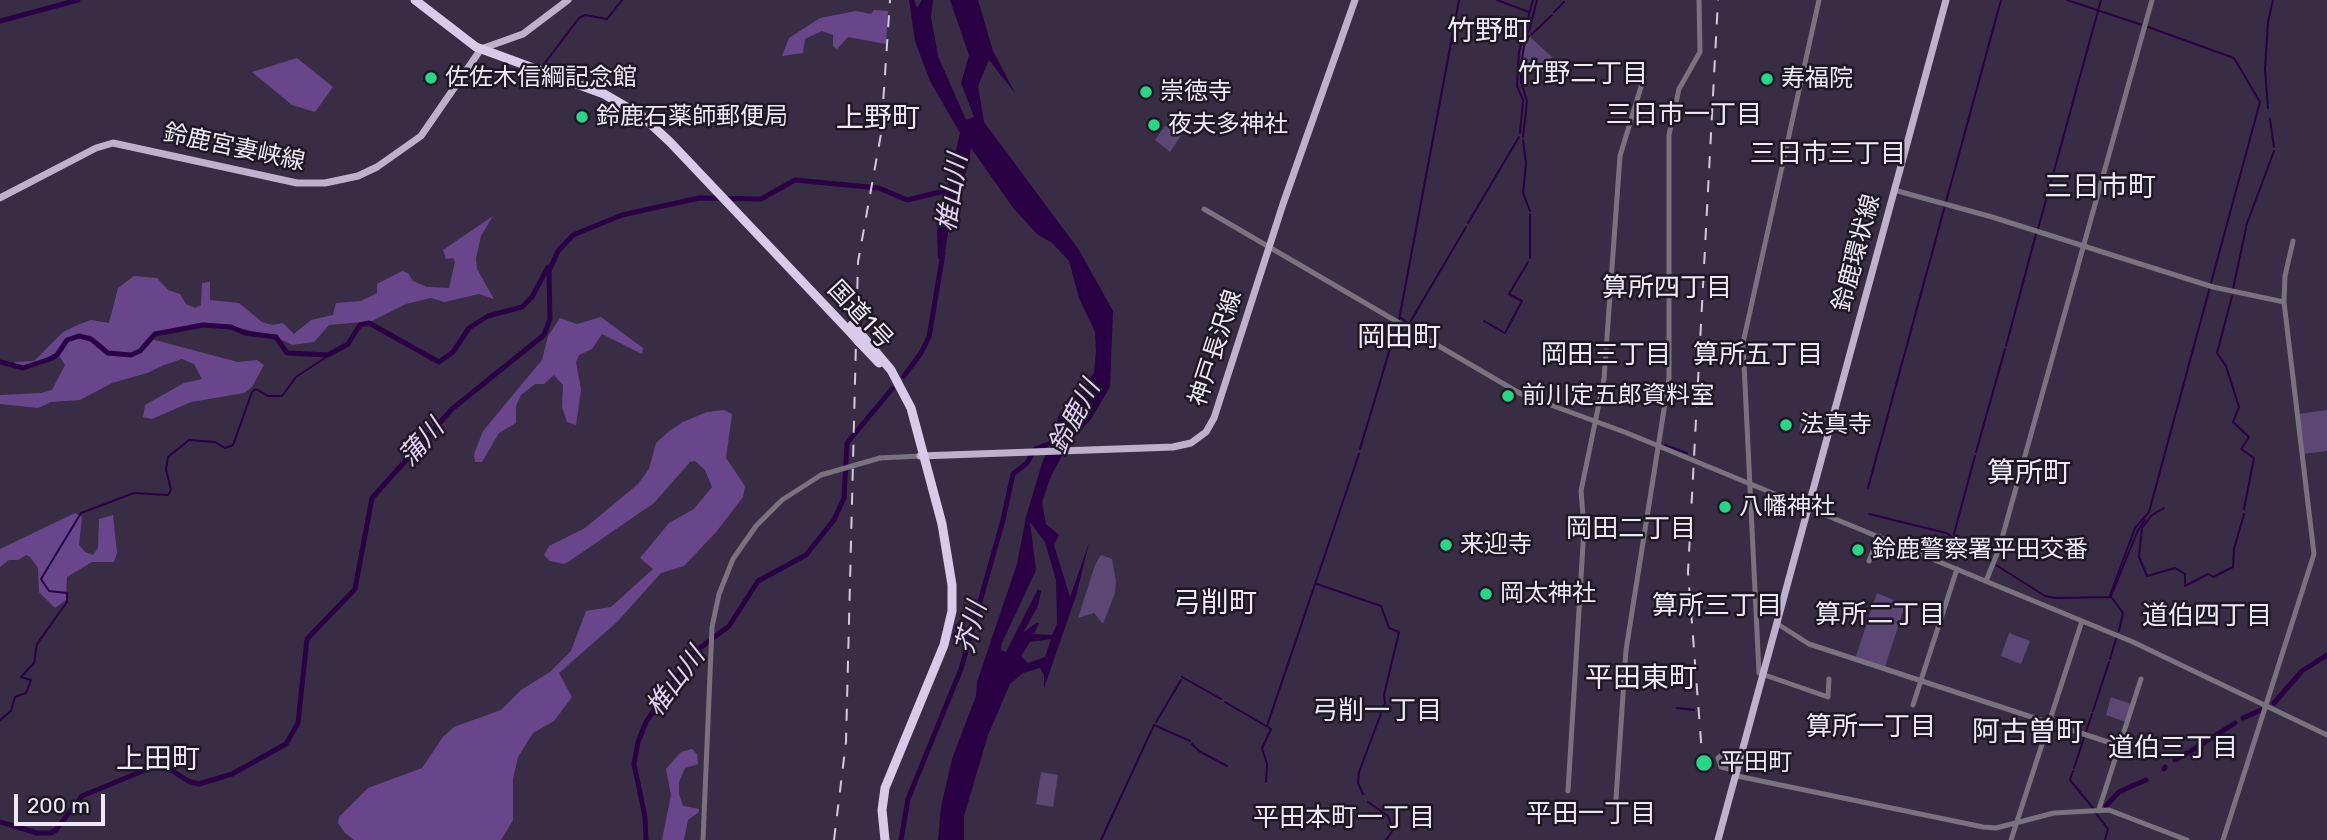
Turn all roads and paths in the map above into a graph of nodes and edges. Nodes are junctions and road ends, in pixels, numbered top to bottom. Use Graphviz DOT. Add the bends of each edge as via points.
graph roads {
  1 [pos="415,0"];
  2 [pos="422,0"];
  3 [pos="568,0"];
  4 [pos="1355,0"];
  5 [pos="1699,0"];
  6 [pos="1819,0"];
  7 [pos="1946,0"];
  8 [pos="2152,0"];
  9 [pos="484,48"];
  10 [pos="1644,77"];
  11 [pos="1894,190"];
  12 [pos="0,198"];
  13 [pos="1203,209"];
  14 [pos="2294,241"];
  15 [pos="2082,245"];
  16 [pos="1269,247"];
  17 [pos="2284,302"];
  18 [pos="1594,421"];
  19 [pos="1660,446"];
  20 [pos="922,456"];
  21 [pos="1750,484"];
  22 [pos="1807,506"];
  23 [pos="1879,536"];
  24 [pos="1869,561"];
  25 [pos="1957,569"];
  26 [pos="1986,581"];
  27 [pos="2082,621"];
  28 [pos="1776,623"];
  29 [pos="1762,674"];
  30 [pos="1829,679"];
  31 [pos="2141,679"];
  32 [pos="1920,682"];
  33 [pos="2266,704"];
  34 [pos="1913,705"];
  35 [pos="2048,723"];
  36 [pos="2327,735"];
  37 [pos="2120,746"];
  38 [pos="1741,757"];
  39 [pos="1738,774"];
  40 [pos="1568,791"];
  41 [pos="1616,799"];
  42 [pos="2099,809"];
  43 [pos="2017,822"];
  44 [pos="703,840"];
  45 [pos="883,840"];
  46 [pos="1718,840"];
  47 [pos="2011,840"];
  48 [pos="2187,840"];
  49 [pos="2223,840"];
  1 -- 9 [label="highway, 国道1号" via="453,32"];
  2 -- 9 [label="highway, 国道1号"];
  3 -- 9 [label="main road" via="523,34"];
  4 -- 16 [label="main road, 神戸長沢線"];
  5 -- 19 [label="street" via="1700,52 1679,89 1668,146 1669,378"];
  6 -- 21 [label="street" via="1744,330"];
  7 -- 11 [label="main road, 鈴鹿環状線"];
  8 -- 15 [label="street"];
  9 -- 12 [label="main road, 鈴鹿宮妻峡線" via="421,136 377,167 353,177 325,183 291,182 113,143"];
  9 -- 20 [label="highway, 国道1号" via="612,93 645,113 883,359 904,393"];
  10 -- 18 [label="street" via="1620,156 1604,374"];
  11 -- 15 [label="street"];
  11 -- 22 [label="main road, 鈴鹿環状線"];
  13 -- 16 [label="street"];
  14 -- 17 [label="street"];
  15 -- 17 [label="street" via="2211,286"];
  15 -- 26 [label="street" via="1999,550"];
  16 -- 18 [label="street" via="1521,394"];
  16 -- 20 [label="main road, 神戸長沢線" via="1211,425 1201,437 1188,444 1152,447"];
  17 -- 33 [label="street" via="2314,554"];
  18 -- 19 [label="street"];
  18 -- 40 [label="street" via="1581,491 1584,528"];
  19 -- 21 [label="street"];
  19 -- 41 [label="street" via="1626,650"];
  20 -- 44 [label="street, bridge" via="880,458 821,475 776,504 747,537 724,579 712,627"];
  20 -- 45 [label="highway, 国道1号" via="948,554 952,598 944,645 905,727 885,788"];
  21 -- 22 [label="street"];
  21 -- 29 [label="street"];
  22 -- 23 [label="street"];
  22 -- 28 [label="main road, 鈴鹿環状線"];
  23 -- 24 [label="street"];
  23 -- 25 [label="street"];
  25 -- 26 [label="street"];
  25 -- 32 [label="street"];
  26 -- 27 [label="street"];
  27 -- 33 [label="street"];
  27 -- 35 [label="street"];
  28 -- 29 [label="main road, 鈴鹿環状線"];
  28 -- 32 [label="street" via="1809,644"];
  29 -- 30 [label="street" via="1828,697"];
  29 -- 38 [label="main road, 鈴鹿環状線"];
  31 -- 37 [label="street"];
  32 -- 34 [label="street"];
  32 -- 35 [label="street"];
  33 -- 36 [label="street"];
  33 -- 49 [label="street"];
  35 -- 37 [label="street"];
  35 -- 43 [label="street"];
  37 -- 42 [label="street"];
  38 -- 39 [label="main road, 鈴鹿環状線"];
  38 -- 39 [label="street" via="1723,754 1718,758 1719,765"];
  39 -- 43 [label="street" via="1983,827"];
  39 -- 46 [label="main road, 鈴鹿環状線"];
  42 -- 43 [label="street"];
  42 -- 48 [label="street"];
  43 -- 47 [label="street"];
}
